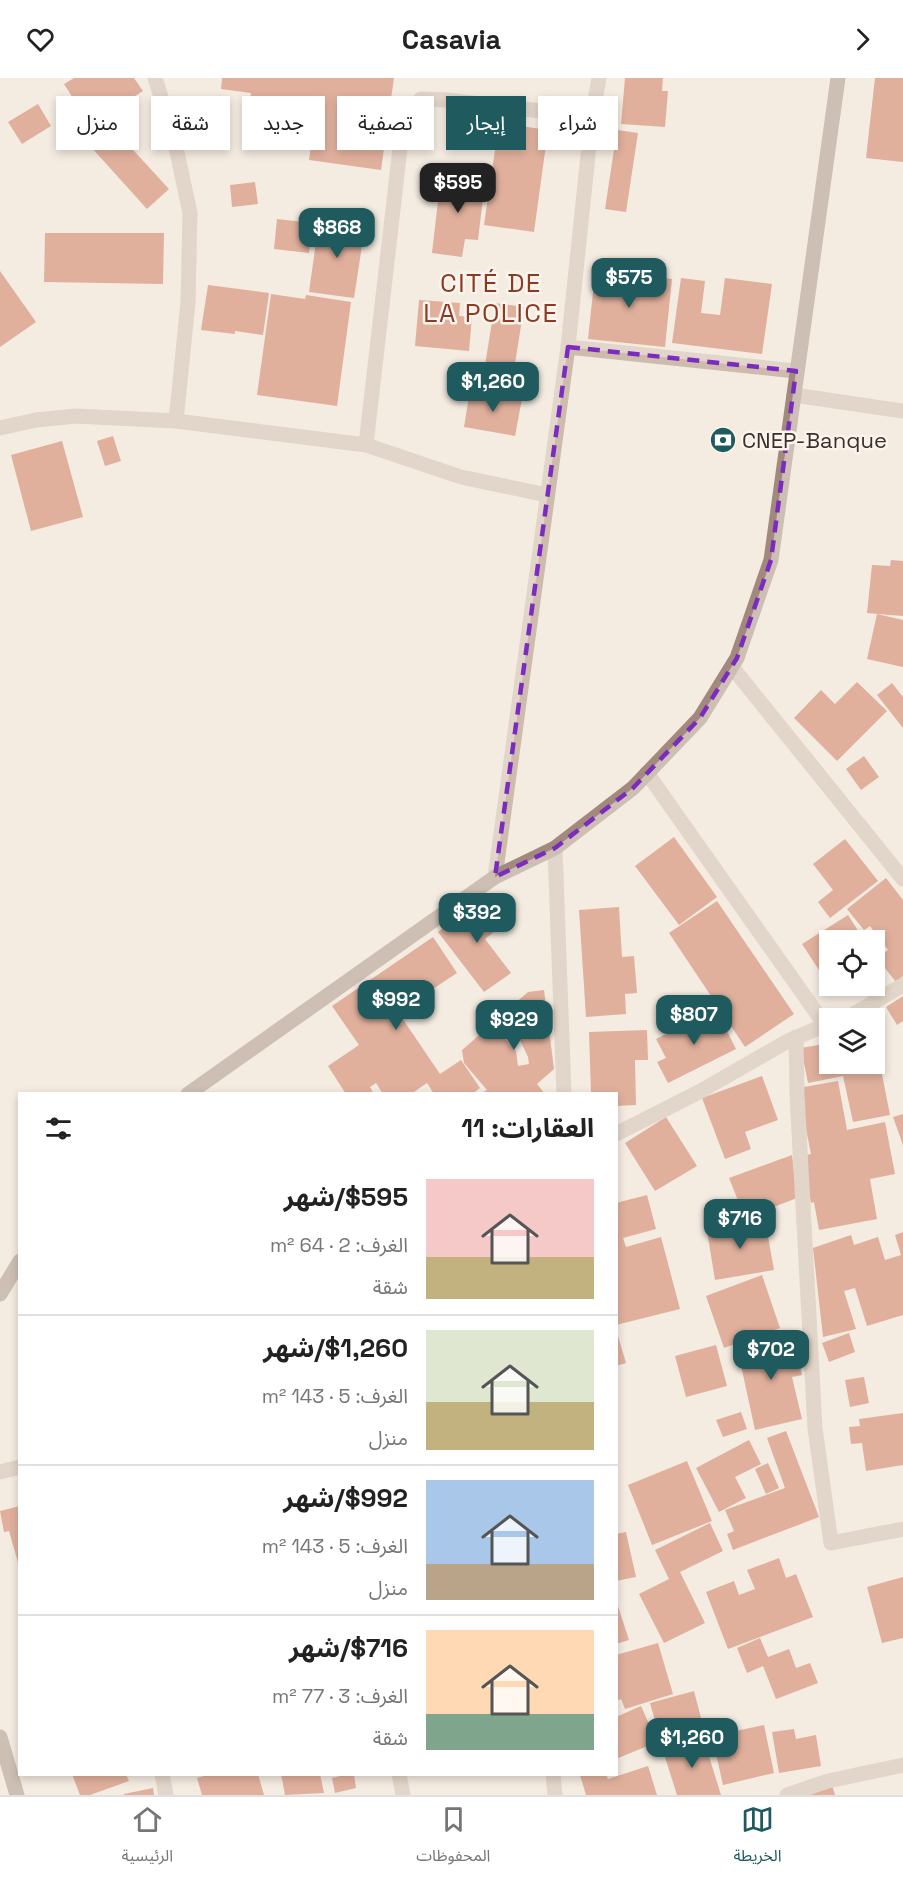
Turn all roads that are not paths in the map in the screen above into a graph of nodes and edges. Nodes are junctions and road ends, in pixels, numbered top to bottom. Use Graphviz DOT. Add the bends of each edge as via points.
graph roads {
  1 [pos="155,78"];
  2 [pos="598,78"];
  3 [pos="838,78"];
  4 [pos="595,96"];
  5 [pos="538,111"];
  6 [pos="589,150"];
  7 [pos="568,347"];
  8 [pos="796,371"];
  9 [pos="794,395"];
  10 [pos="903,411"];
  11 [pos="176,421"];
  12 [pos="0,428"];
  13 [pos="366,446"];
  14 [pos="547,495"];
  15 [pos="732,667"];
  16 [pos="647,773"];
  17 [pos="555,848"];
  18 [pos="495,877"];
  19 [pos="903,879"];
  20 [pos="903,985"];
  21 [pos="864,1008"];
  22 [pos="819,1013"];
  23 [pos="819,1027"];
  24 [pos="796,1037"];
  25 [pos="191,1092"];
  26 [pos="564,1092"];
  27 [pos="618,1133"];
  28 [pos="18,1264"];
  29 [pos="0,1294"];
  30 [pos="18,1468"];
  31 [pos="0,1472"];
  32 [pos="903,1529"];
  33 [pos="0,1737"];
  34 [pos="903,1764"];
  35 [pos="162,1776"];
  36 [pos="399,1776"];
  37 [pos="553,1776"];
  38 [pos="17,1795"];
  39 [pos="166,1795"];
  40 [pos="404,1795"];
  41 [pos="555,1795"];
  42 [pos="787,1795"];
  1 -- 11 [label="street" via="174,138 190,213 188,302"];
  2 -- 4 [label="street"];
  3 -- 8 [label="street"];
  5 -- 13 [label="street" via="421,99 403,122"];
  6 -- 7 [label="street"];
  7 -- 8 [label="street"];
  7 -- 14 [label="street"];
  8 -- 9 [label="street"];
  9 -- 10 [label="street"];
  9 -- 15 [label="street" via="771,560"];
  11 -- 12 [label="street" via="76,416"];
  11 -- 13 [label="street"];
  13 -- 14 [label="street" via="461,477"];
  14 -- 18 [label="street"];
  15 -- 16 [label="street" via="700,718"];
  15 -- 19 [label="street"];
  16 -- 17 [label="street"];
  16 -- 22 [label="street"];
  17 -- 18 [label="street"];
  17 -- 26 [label="street"];
  18 -- 25 [label="street"];
  20 -- 21 [label="street"];
  23 -- 24 [label="street"];
  24 -- 27 [label="street"];
  24 -- 32 [label="street" via="815,1428 831,1543"];
  28 -- 29 [label="street"];
  30 -- 31 [label="street"];
  33 -- 38 [label="street"];
  34 -- 42 [label="street"];
  35 -- 39 [label="street"];
  36 -- 40 [label="street"];
  37 -- 41 [label="street"];
}
